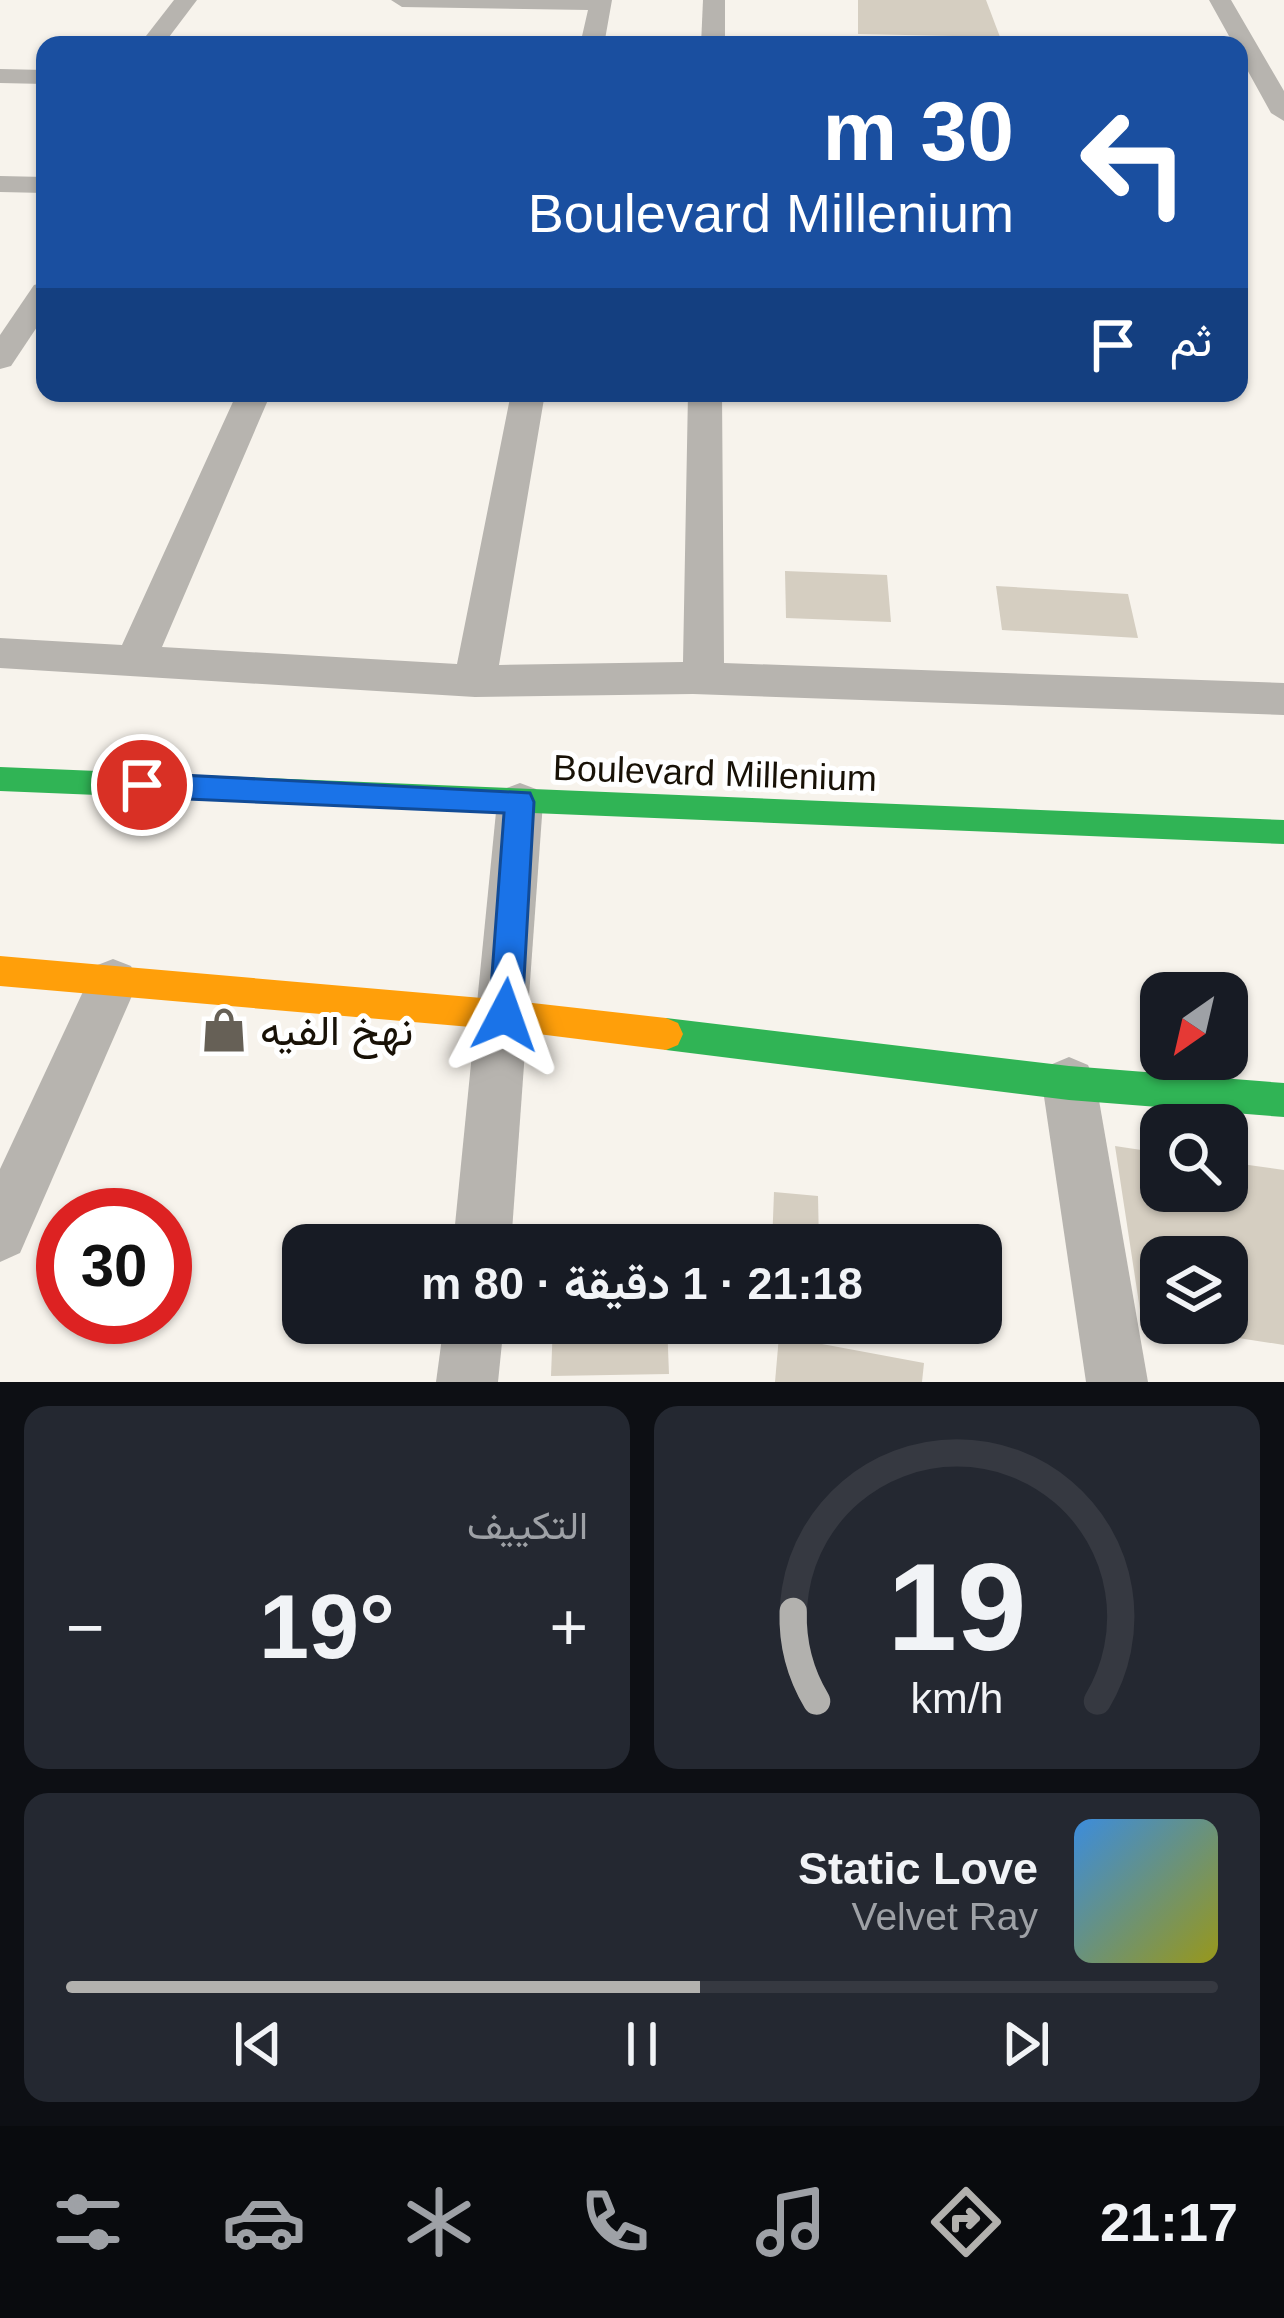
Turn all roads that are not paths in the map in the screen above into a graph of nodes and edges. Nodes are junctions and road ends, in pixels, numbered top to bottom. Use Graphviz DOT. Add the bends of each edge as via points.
graph roads {
  1 [pos="186,0"];
  2 [pos="401,0"];
  3 [pos="714,0"];
  4 [pos="1220,0"];
  5 [pos="600,2"];
  6 [pos="159,36"];
  7 [pos="594,36"];
  8 [pos="712,36"];
  9 [pos="1240,36"];
  10 [pos="1248,49"];
  11 [pos="0,76"];
  12 [pos="36,77"];
  13 [pos="1284,113"];
  14 [pos="0,184"];
  15 [pos="36,185"];
  16 [pos="36,305"];
  17 [pos="0,359"];
  18 [pos="250,402"];
  19 [pos="526,402"];
  20 [pos="705,402"];
  21 [pos="0,652"];
  22 [pos="137,658"];
  23 [pos="703,679"];
  24 [pos="475,681"];
  25 [pos="1284,699"];
  26 [pos="0,779"];
  27 [pos="520,802"];
  28 [pos="1284,832"];
  29 [pos="0,971"];
  30 [pos="112,982"];
  31 [pos="505,1015"];
  32 [pos="1069,1083"];
  33 [pos="1284,1100"];
  34 [pos="484,1224"];
  35 [pos="0,1233"];
  36 [pos="471,1344"];
  37 [pos="467,1382"];
  38 [pos="1117,1382"];
  1 -- 6 [label="street"];
  2 -- 5 [label="street"];
  3 -- 8 [label="street"];
  4 -- 9 [label="street"];
  5 -- 7 [label="street"];
  10 -- 13 [label="street"];
  11 -- 12 [label="street"];
  14 -- 15 [label="street"];
  16 -- 17 [label="street"];
  18 -- 22 [label="street"];
  19 -- 24 [label="street"];
  20 -- 23 [label="street"];
  21 -- 22 [label="street"];
  22 -- 24 [label="street"];
  23 -- 24 [label="street"];
  23 -- 25 [label="street"];
  26 -- 27 [label="main road, Boulevard Millenium"];
  27 -- 28 [label="main road, Boulevard Millenium"];
  27 -- 31 [label="street"];
  29 -- 30 [label="main road"];
  30 -- 31 [label="main road"];
  30 -- 35 [label="street"];
  31 -- 32 [label="main road"];
  31 -- 34 [label="street"];
  32 -- 33 [label="main road"];
  32 -- 38 [label="street"];
  36 -- 37 [label="street"];
}
